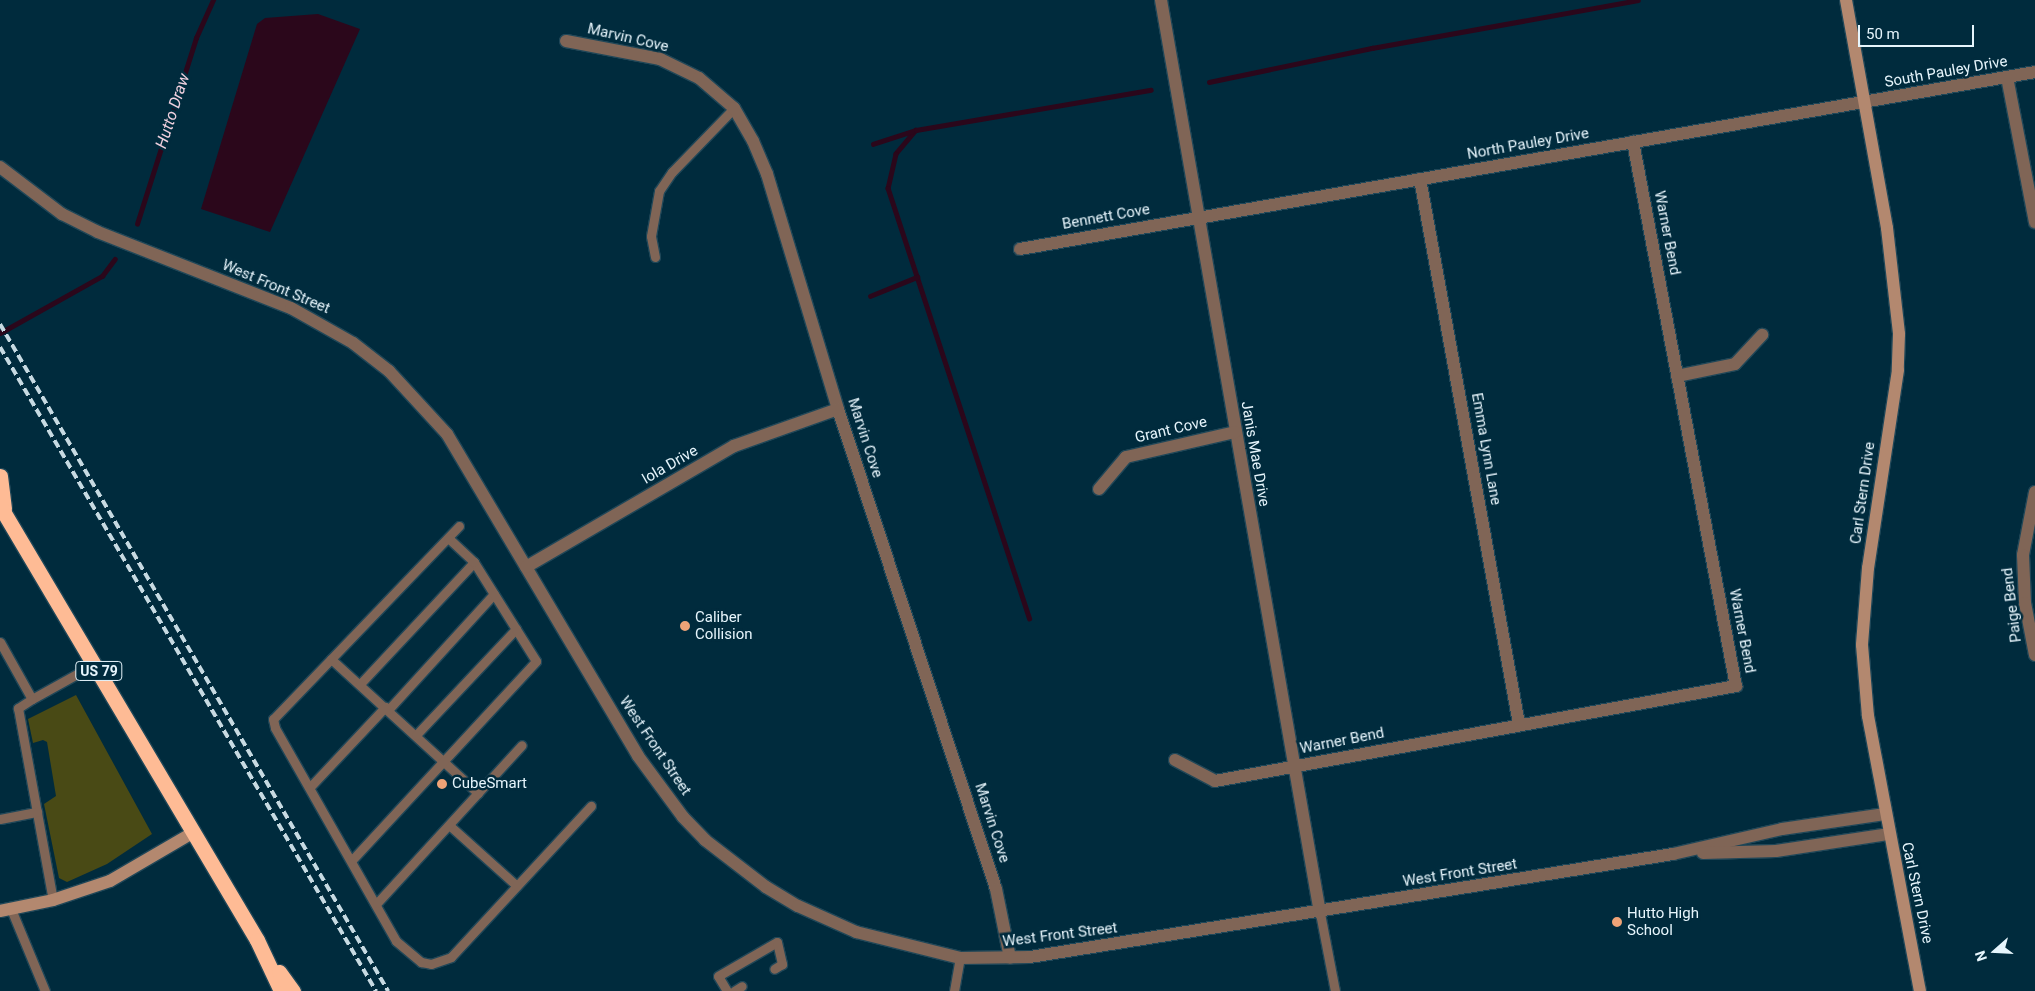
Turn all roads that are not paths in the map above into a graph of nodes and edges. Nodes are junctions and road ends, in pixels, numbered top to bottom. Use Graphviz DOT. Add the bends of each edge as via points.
graph roads {
  1 [pos="1161,0"];
  2 [pos="1846,0"];
  3 [pos="566,41"];
  4 [pos="2035,72"];
  5 [pos="2007,77"];
  6 [pos="1864,104"];
  7 [pos="734,108"];
  8 [pos="1633,142"];
  9 [pos="0,167"];
  10 [pos="1420,179"];
  11 [pos="1198,216"];
  12 [pos="2035,222"];
  13 [pos="1020,249"];
  14 [pos="655,257"];
  15 [pos="1762,335"];
  16 [pos="1677,376"];
  17 [pos="838,409"];
  18 [pos="1235,432"];
  19 [pos="0,476"];
  20 [pos="1099,490"];
  21 [pos="2035,492"];
  22 [pos="1,509"];
  23 [pos="459,526"];
  24 [pos="448,538"];
  25 [pos="474,562"];
  26 [pos="526,567"];
  27 [pos="494,594"];
  28 [pos="516,629"];
  29 [pos="0,642"];
  30 [pos="2035,655"];
  31 [pos="332,659"];
  32 [pos="95,664"];
  33 [pos="360,684"];
  34 [pos="32,699"];
  35 [pos="387,709"];
  36 [pos="1519,724"];
  37 [pos="416,736"];
  38 [pos="522,745"];
  39 [pos="443,760"];
  40 [pos="1175,760"];
  41 [pos="1295,766"];
  42 [pos="310,788"];
  43 [pos="478,793"];
  44 [pos="591,806"];
  45 [pos="37,812"];
  46 [pos="1885,814"];
  47 [pos="0,819"];
  48 [pos="449,825"];
  49 [pos="194,832"];
  50 [pos="1888,834"];
  51 [pos="1673,854"];
  52 [pos="352,860"];
  53 [pos="517,886"];
  54 [pos="54,900"];
  55 [pos="377,903"];
  56 [pos="6,910"];
  57 [pos="1320,913"];
  58 [pos="257,940"];
  59 [pos="960,958"];
  60 [pos="1010,958"];
  61 [pos="774,969"];
  62 [pos="742,986"];
  63 [pos="44,991"];
  64 [pos="281,991"];
  65 [pos="293,991"];
  66 [pos="727,991"];
  67 [pos="734,991"];
  68 [pos="954,991"];
  69 [pos="1335,991"];
  70 [pos="1920,991"];
  1 -- 11 [label="street, Janis Mae Drive"];
  2 -- 6 [label="street, Carl Stern Drive"];
  3 -- 7 [label="street, Marvin Cove" via="660,60 699,78"];
  4 -- 5 [label="street, South Pauley Drive"];
  5 -- 6 [label="street, South Pauley Drive"];
  5 -- 12 [label="street"];
  6 -- 8 [label="street, North Pauley Drive"];
  6 -- 46 [label="street, Carl Stern Drive" via="1887,228 1899,334 1898,370 1867,578 1862,645 1868,716"];
  7 -- 14 [label="lane" via="672,172 659,191 651,236"];
  7 -- 17 [label="street, Marvin Cove" via="767,174"];
  8 -- 10 [label="street, North Pauley Drive"];
  8 -- 16 [label="street, Warner Bend"];
  9 -- 26 [label="street, West Front Street" via="62,214 98,232 291,308 353,343 389,371 447,434"];
  10 -- 11 [label="street, North Pauley Drive"];
  10 -- 36 [label="street, Emma Lynn Lane"];
  11 -- 13 [label="street, Bennett Cove"];
  11 -- 18 [label="street, Janis Mae Drive"];
  15 -- 16 [label="street" via="1736,364"];
  16 -- 36 [label="street, Warner Bend" via="1736,686"];
  17 -- 26 [label="street, Iola Drive" via="734,446"];
  17 -- 60 [label="street, Marvin Cove" via="996,889"];
  18 -- 20 [label="street, Grant Cove" via="1126,457"];
  18 -- 41 [label="street, Janis Mae Drive"];
  19 -- 22 [label="highway, US 79"];
  21 -- 30 [label="street, Paige Bend" via="2023,556 2025,603"];
  22 -- 32 [label="highway, US 79"];
  23 -- 24 [label="lane"];
  24 -- 25 [label="lane"];
  24 -- 31 [label="lane"];
  25 -- 27 [label="lane"];
  25 -- 33 [label="lane"];
  26 -- 59 [label="street, West Front Street" via="638,756 660,788 705,840 766,887 826,920 891,942"];
  27 -- 28 [label="lane"];
  27 -- 35 [label="lane"];
  28 -- 37 [label="lane"];
  28 -- 39 [label="lane" via="536,661"];
  29 -- 34 [label="lane"];
  31 -- 33 [label="lane"];
  31 -- 42 [label="lane" via="273,719"];
  32 -- 34 [label="lane"];
  32 -- 49 [label="highway, US 79"];
  33 -- 35 [label="lane"];
  34 -- 45 [label="lane" via="18,708"];
  35 -- 37 [label="lane"];
  35 -- 42 [label="lane"];
  36 -- 41 [label="street, Warner Bend"];
  37 -- 39 [label="lane"];
  38 -- 43 [label="lane"];
  39 -- 43 [label="lane"];
  39 -- 52 [label="lane"];
  40 -- 41 [label="street, Warner Bend" via="1215,781"];
  41 -- 57 [label="street, Janis Mae Drive"];
  42 -- 52 [label="lane"];
  43 -- 48 [label="lane"];
  44 -- 53 [label="lane"];
  45 -- 47 [label="lane"];
  45 -- 54 [label="lane"];
  46 -- 50 [label="street, Carl Stern Drive"];
  46 -- 51 [label="street, West Front Street" via="1782,829"];
  48 -- 53 [label="lane"];
  48 -- 55 [label="lane"];
  49 -- 54 [label="street" via="110,881"];
  49 -- 58 [label="highway, US 79"];
  50 -- 51 [label="street, West Front Street" via="1776,851"];
  50 -- 70 [label="street, Carl Stern Drive"];
  51 -- 57 [label="street, West Front Street"];
  52 -- 55 [label="lane"];
  53 -- 55 [label="lane" via="451,957 431,964 421,962 396,941"];
  54 -- 56 [label="street"];
  56 -- 63 [label="lane"];
  57 -- 60 [label="street, West Front Street"];
  57 -- 69 [label="lane"];
  58 -- 64 [label="highway, US 79"];
  58 -- 65 [label="highway, US 79"];
  59 -- 60 [label="street, West Front Street"];
  59 -- 68 [label="lane"];
  61 -- 66 [label="lane" via="782,964 777,942 718,976"];
  62 -- 67 [label="lane"];
}
